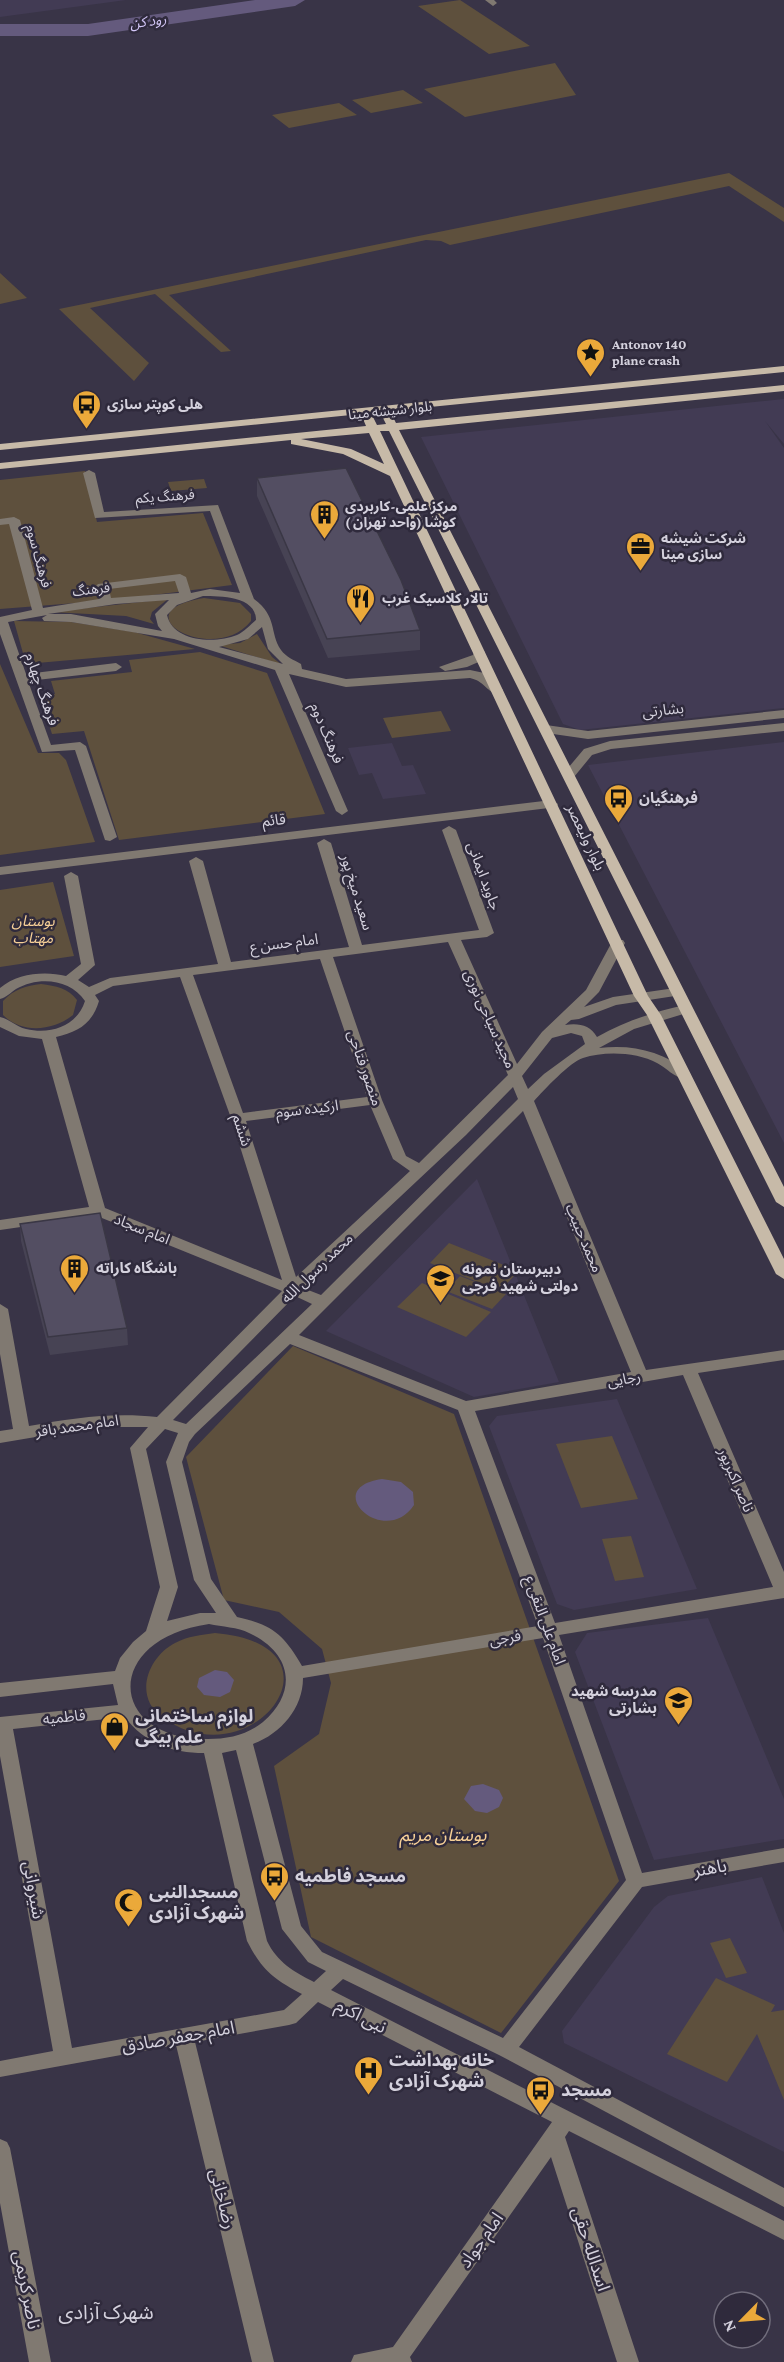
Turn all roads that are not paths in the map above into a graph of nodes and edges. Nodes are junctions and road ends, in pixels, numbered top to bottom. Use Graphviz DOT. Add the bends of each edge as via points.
graph roads {
  1 [pos="784,369"];
  2 [pos="784,388"];
  3 [pos="384,410"];
  4 [pos="365,412"];
  5 [pos="392,425"];
  6 [pos="372,427"];
  7 [pos="247,442"];
  8 [pos="0,447"];
  9 [pos="0,466"];
  10 [pos="89,473"];
  11 [pos="394,475"];
  12 [pos="0,522"];
  13 [pos="186,596"];
  14 [pos="249,600"];
  15 [pos="106,603"];
  16 [pos="38,612"];
  17 [pos="262,613"];
  18 [pos="0,620"];
  19 [pos="177,638"];
  20 [pos="191,642"];
  21 [pos="504,650"];
  22 [pos="479,652"];
  23 [pos="116,667"];
  24 [pos="280,668"];
  25 [pos="459,670"];
  26 [pos="319,677"];
  27 [pos="519,677"];
  28 [pos="20,678"];
  29 [pos="492,679"];
  30 [pos="498,691"];
  31 [pos="784,714"];
  32 [pos="784,727"];
  33 [pos="546,729"];
  34 [pos="569,774"];
  35 [pos="552,804"];
  36 [pos="342,811"];
  37 [pos="449,830"];
  38 [pos="110,837"];
  39 [pos="324,843"];
  40 [pos="196,861"];
  41 [pos="0,871"];
  42 [pos="71,876"];
  43 [pos="487,933"];
  44 [pos="453,937"];
  45 [pos="618,943"];
  46 [pos="357,950"];
  47 [pos="326,954"];
  48 [pos="226,967"];
  49 [pos="185,972"];
  50 [pos="69,981"];
  51 [pos="675,992"];
  52 [pos="88,993"];
  53 [pos="0,995"];
  54 [pos="641,996"];
  55 [pos="685,1009"];
  56 [pos="654,1015"];
  57 [pos="1,1024"];
  58 [pos="48,1034"];
  59 [pos="547,1035"];
  60 [pos="592,1046"];
  61 [pos="575,1056"];
  62 [pos="684,1075"];
  63 [pos="515,1076"];
  64 [pos="375,1100"];
  65 [pos="526,1100"];
  66 [pos="238,1118"];
  67 [pos="420,1170"];
  68 [pos="784,1202"];
  69 [pos="98,1211"];
  70 [pos="0,1225"];
  71 [pos="784,1274"];
  72 [pos="293,1291"];
  73 [pos="323,1302"];
  74 [pos="0,1310"];
  75 [pos="288,1337"];
  76 [pos="784,1354"];
  77 [pos="688,1369"];
  78 [pos="641,1376"];
  79 [pos="465,1407"];
  80 [pos="160,1421"];
  81 [pos="189,1430"];
  82 [pos="22,1434"];
  83 [pos="0,1437"];
  84 [pos="784,1592"];
  85 [pos="229,1619"];
  86 [pos="549,1631"];
  87 [pos="154,1634"];
  88 [pos="297,1673"];
  89 [pos="122,1677"];
  90 [pos="0,1690"];
  91 [pos="128,1710"];
  92 [pos="2,1724"];
  93 [pos="243,1742"];
  94 [pos="212,1747"];
  95 [pos="784,1856"];
  96 [pos="636,1881"];
  97 [pos="339,1971"];
  98 [pos="315,1993"];
  99 [pos="184,2036"];
  100 [pos="506,2049"];
  101 [pos="64,2058"];
  102 [pos="0,2069"];
  103 [pos="566,2119"];
  104 [pos="554,2136"];
  105 [pos="0,2148"];
  106 [pos="784,2198"];
  107 [pos="784,2231"];
  108 [pos="400,2359"];
  109 [pos="40,2362"];
  110 [pos="263,2362"];
  111 [pos="362,2362"];
  112 [pos="628,2362"];
  1 -- 3 [label="main road, بلوار شیشه مینا"];
  2 -- 5 [label="main road, بلوار شیشه مینا"];
  3 -- 4 [label="main road, بلوار شیشه مینا"];
  3 -- 5 [label="main road, بلوار ولیعصر"];
  4 -- 6 [label="main road, بلوار ولیعصر"];
  4 -- 8 [label="main road, بلوار شیشه مینا"];
  5 -- 6 [label="main road, بلوار شیشه مینا"];
  5 -- 21 [label="main road, بلوار ولیعصر"];
  6 -- 7 [label="main road, بلوار شیشه مینا"];
  6 -- 11 [label="main road, بلوار ولیعصر"];
  7 -- 9 [label="main road, بلوار شیشه مینا"];
  7 -- 11 [label="main road" via="336,447 354,452"];
  10 -- 14 [label="street, فرهنگ یکم" via="99,516 214,507"];
  11 -- 22 [label="main road, بلوار ولیعصر"];
  12 -- 16 [label="street, فرهنگ سوم" via="14,520"];
  13 -- 14 [label="street, فرهنگ" via="219,592"];
  13 -- 15 [label="street, فرهنگ"];
  13 -- 15 [label="street" via="180,577 102,586"];
  13 -- 19 [label="street, فرهنگ" via="164,608 160,616 160,624"];
  14 -- 17 [label="street"];
  15 -- 16 [label="street, فرهنگ"];
  16 -- 18 [label="street, فرهنگ"];
  17 -- 20 [label="street, فرهنگ" via="262,621 245,636 214,643"];
  17 -- 26 [label="street" via="268,622 269,639 281,659"];
  18 -- 19 [label="street, فرهنگ" via="71,618"];
  18 -- 28 [label="street, فرهنگ چهارم"];
  19 -- 20 [label="street, فرهنگ"];
  20 -- 24 [label="street, فرهنگ"];
  21 -- 22 [label="main road" via="494,655"];
  21 -- 27 [label="main road, بلوار ولیعصر"];
  22 -- 25 [label="street" via="479,657"];
  22 -- 29 [label="main road, بلوار ولیعصر"];
  23 -- 28 [label="street"];
  24 -- 26 [label="street, فرهنگ"];
  24 -- 36 [label="street, فرهنگ دوم"];
  25 -- 26 [label="street, فرهنگ" via="346,683"];
  25 -- 30 [label="street" via="484,677"];
  27 -- 29 [label="main road" via="507,674"];
  27 -- 33 [label="main road, بلوار ولیعصر"];
  28 -- 38 [label="street, فرهنگ چهارم" via="46,749 80,746"];
  29 -- 30 [label="main road, بلوار ولیعصر"];
  30 -- 35 [label="main road, بلوار ولیعصر"];
  31 -- 33 [label="street, بشارتی" via="588,735"];
  32 -- 34 [label="street, بشارتی" via="610,745 588,753"];
  33 -- 34 [label="main road, بلوار ولیعصر"];
  34 -- 51 [label="main road, بلوار ولیعصر"];
  35 -- 41 [label="street, قائم"];
  35 -- 45 [label="main road, بلوار ولیعصر"];
  37 -- 43 [label="street, جاوید ایمانی"];
  39 -- 46 [label="street, سعید میخ پور"];
  40 -- 48 [label="street"];
  42 -- 50 [label="street" via="88,965"];
  43 -- 44 [label="street, امام حسن ع"];
  44 -- 46 [label="street, امام حسن ع"];
  44 -- 63 [label="street, مجید سیاحی نوری"];
  45 -- 54 [label="main road, بلوار ولیعصر"];
  45 -- 59 [label="street, محمد رسول الله" via="592,992"];
  46 -- 47 [label="street, امام حسن ع"];
  47 -- 48 [label="street, امام حسن ع"];
  47 -- 64 [label="street, منصور فتاحی"];
  48 -- 49 [label="street, امام حسن ع"];
  49 -- 52 [label="street, امام حسن ع" via="110,982"];
  49 -- 66 [label="street, ششم"];
  50 -- 52 [label="street"];
  50 -- 53 [label="street" via="27,980"];
  51 -- 54 [label="street"];
  51 -- 55 [label="main road, بلوار ولیعصر"];
  52 -- 58 [label="street" via="92,1001 86,1019"];
  54 -- 56 [label="main road, بلوار ولیعصر"];
  54 -- 59 [label="street" via="594,1006"];
  55 -- 56 [label="street, محمد رسول الله"];
  55 -- 68 [label="main road, بلوار ولیعصر"];
  56 -- 60 [label="street, محمد رسول الله"];
  56 -- 62 [label="main road, بلوار ولیعصر"];
  57 -- 58 [label="street" via="22,1033"];
  58 -- 69 [label="street, امام سجاد"];
  59 -- 60 [label="street" via="574,1027 586,1030"];
  59 -- 63 [label="street, محمد رسول الله"];
  60 -- 61 [label="street, محمد رسول الله"];
  61 -- 62 [label="street" via="615,1049 645,1052 668,1061"];
  61 -- 65 [label="street, محمد رسول الله"];
  62 -- 71 [label="main road, بلوار ولیعصر"];
  63 -- 65 [label="street, مجید سیاحی نوری"];
  63 -- 67 [label="street, محمد رسول الله"];
  64 -- 66 [label="street, ارکیده سوم"];
  64 -- 67 [label="street, منصور فتاحی" via="400,1159"];
  65 -- 73 [label="street, محمد رسول الله"];
  65 -- 78 [label="street, محمد حبیب"];
  66 -- 72 [label="street, ششم"];
  67 -- 72 [label="street, محمد رسول الله"];
  69 -- 70 [label="street"];
  69 -- 72 [label="street, امام سجاد"];
  72 -- 73 [label="street, امام سجاد"];
  72 -- 80 [label="street, محمد رسول الله"];
  73 -- 75 [label="street, محمد رسول الله"];
  74 -- 82 [label="street"];
  75 -- 79 [label="street"];
  75 -- 81 [label="street, محمد رسول الله"];
  76 -- 77 [label="street, رجایی"];
  77 -- 78 [label="street, رجایی"];
  77 -- 84 [label="street, ناصر اکبرپور"];
  78 -- 79 [label="street, رجایی"];
  79 -- 86 [label="street, امام علی النقی ع"];
  80 -- 81 [label="street, امام محمد باقر"];
  80 -- 82 [label="street, امام محمد باقر" via="114,1419"];
  80 -- 87 [label="street, محمد رسول الله" via="138,1448 169,1587"];
  81 -- 85 [label="street, محمد رسول الله" via="174,1462 202,1580"];
  82 -- 83 [label="street, امام محمد باقر"];
  84 -- 86 [label="street, فرجی"];
  85 -- 87 [label="street, محمد رسول الله" via="190,1620"];
  85 -- 88 [label="street, محمد رسول الله" via="254,1626 275,1638 290,1654"];
  86 -- 88 [label="street, فرجی"];
  86 -- 96 [label="street, امام علی النقی ع"];
  87 -- 89 [label="street, محمد رسول الله" via="133,1654"];
  88 -- 93 [label="street" via="297,1689 285,1713 263,1733"];
  89 -- 90 [label="street"];
  89 -- 91 [label="street" via="122,1694"];
  91 -- 92 [label="street, فاطمیه"];
  91 -- 94 [label="street" via="141,1726 161,1738 185,1746"];
  92 -- 101 [label="street, شیروانی"];
  93 -- 94 [label="street"];
  93 -- 97 [label="street, نبی اکرم" via="292,1929 315,1958"];
  94 -- 98 [label="street, نبی اکرم" via="258,1941 265,1957 283,1975"];
  95 -- 96 [label="street, باهنر"];
  96 -- 100 [label="street"];
  97 -- 98 [label="street, امام جعفر صادق"];
  97 -- 100 [label="street, نبی اکرم"];
  98 -- 99 [label="street, امام جعفر صادق" via="289,2017"];
  98 -- 103 [label="street, نبی اکرم"];
  99 -- 101 [label="street, امام جعفر صادق"];
  99 -- 110 [label="street, رضاخانی"];
  100 -- 106 [label="street, نبی اکرم"];
  101 -- 102 [label="street, امام جعفر صادق"];
  103 -- 104 [label="street, امام جواد"];
  103 -- 107 [label="street, نبی اکرم"];
  104 -- 108 [label="street, امام جواد"];
  104 -- 112 [label="street, اسدالله حقی"];
  105 -- 109 [label="street, ناصر کریمی"];
  108 -- 111 [label="street"];
}
